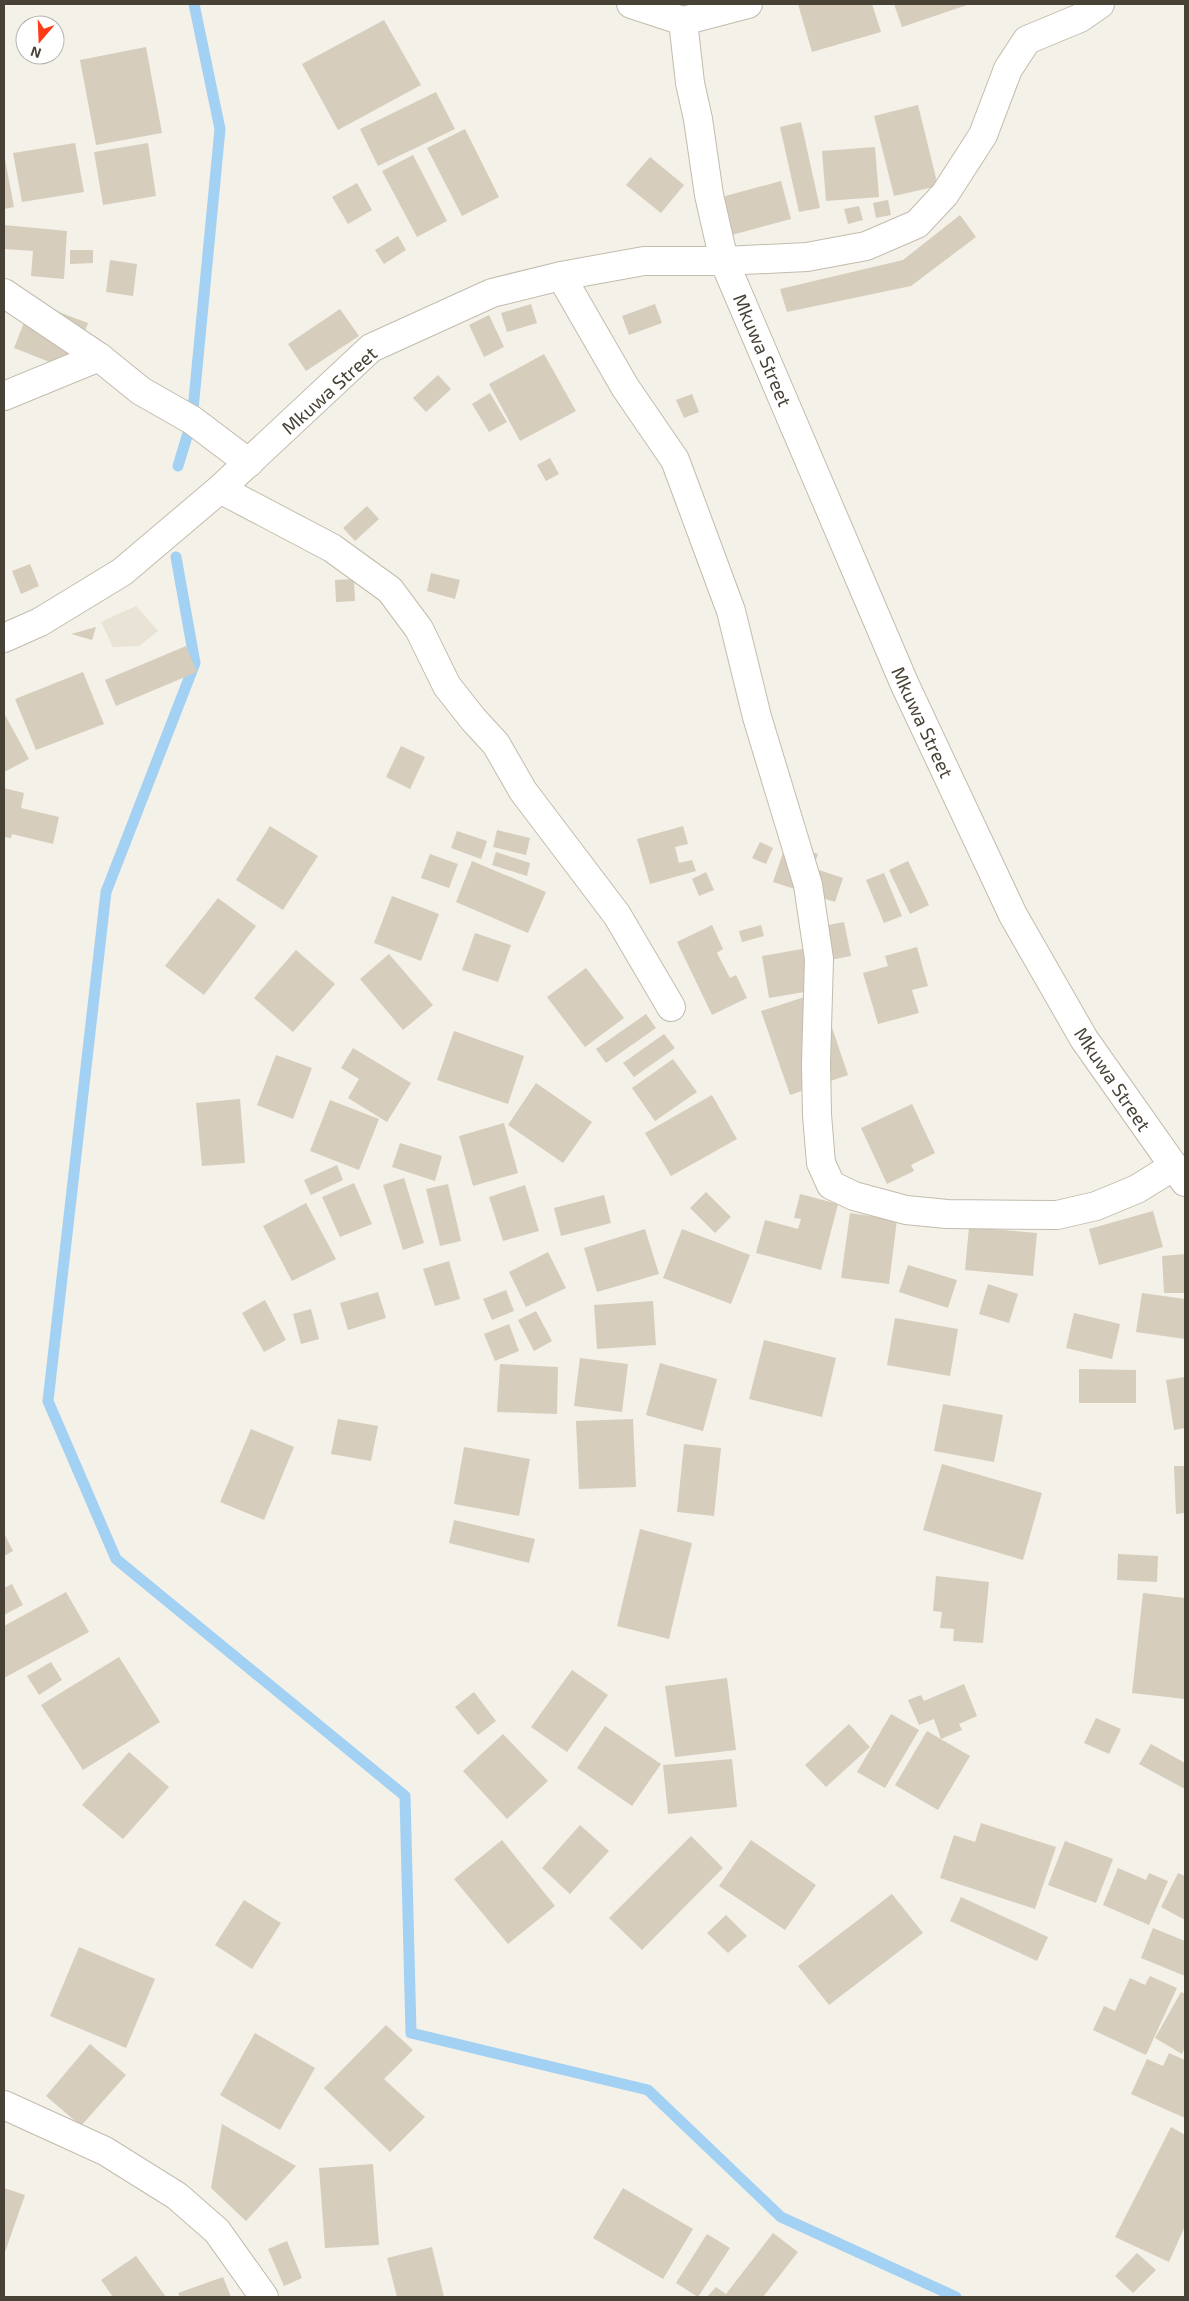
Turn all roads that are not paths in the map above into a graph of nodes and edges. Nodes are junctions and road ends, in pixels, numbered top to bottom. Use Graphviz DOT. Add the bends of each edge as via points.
graph roads {
  1 [pos="631,4"];
  2 [pos="748,4"];
  3 [pos="1100,4"];
  4 [pos="683,21"];
  5 [pos="724,261"];
  6 [pos="562,276"];
  7 [pos="4,293"];
  8 [pos="99,357"];
  9 [pos="4,396"];
  10 [pos="249,463"];
  11 [pos="220,489"];
  12 [pos="4,638"];
  13 [pos="671,1007"];
  14 [pos="1179,1174"];
  15 [pos="4,2106"];
  16 [pos="264,2297"];
  1 -- 4 [label="street"];
  2 -- 4 [label="street"];
  3 -- 5 [label="street" via="1080,18 1027,40 1008,69 983,134 945,194 917,224 866,246 806,257"];
  4 -- 5 [label="street" via="708,195"];
  5 -- 6 [label="street, Mkuwa Street" via="644,261"];
  5 -- 14 [label="street, Mkuwa Street" via="905,686 1013,915 1084,1038"];
  6 -- 10 [label="street, Mkuwa Street" via="492,293 370,348"];
  6 -- 14 [label="street" via="625,387 675,460 731,611 757,717 808,885 819,959 817,1115 821,1162 831,1185 854,1196 906,1210 1057,1216 1104,1203"];
  7 -- 8 [label="street"];
  8 -- 9 [label="street"];
  8 -- 10 [label="street" via="140,391 192,420"];
  10 -- 11 [label="street, Mkuwa Street"];
  11 -- 12 [label="street, Mkuwa Street" via="122,572 40,622"];
  11 -- 13 [label="street" via="332,548 390,590 419,629 447,686 496,744 523,791 617,915"];
  15 -- 16 [label="street" via="105,2151 177,2196 217,2231"];
}
